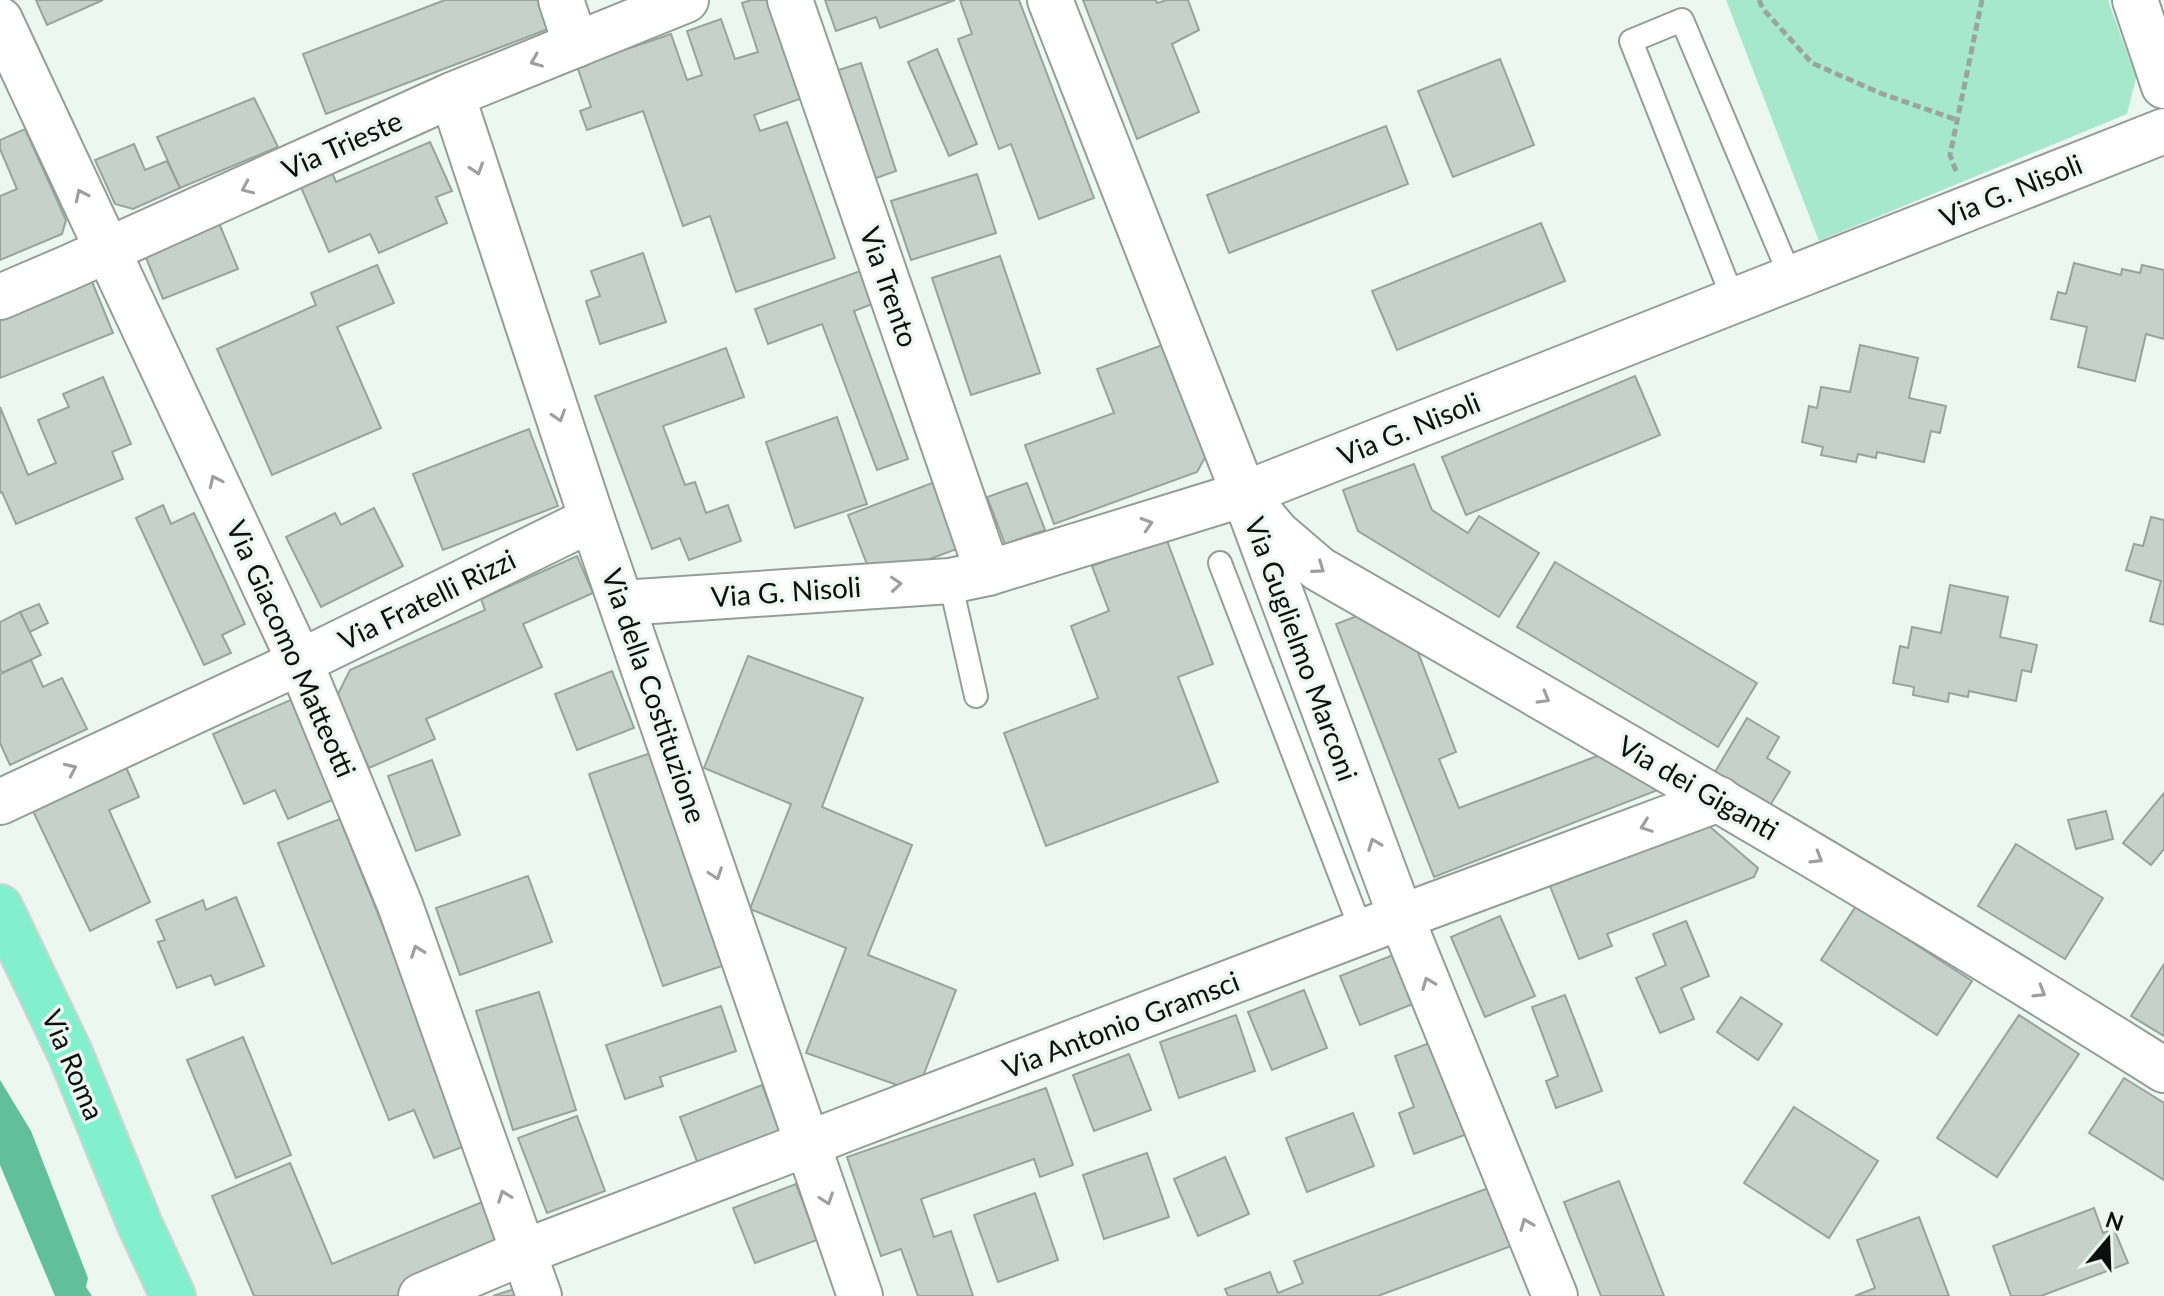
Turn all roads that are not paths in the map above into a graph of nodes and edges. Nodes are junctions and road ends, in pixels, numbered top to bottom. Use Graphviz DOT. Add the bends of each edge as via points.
graph roads {
  1 [pos="561,0"];
  2 [pos="686,0"];
  3 [pos="790,0"];
  4 [pos="1050,0"];
  5 [pos="2135,0"];
  6 [pos="0,20"];
  7 [pos="576,45"];
  8 [pos="2164,86"];
  9 [pos="452,95"];
  10 [pos="2164,131"];
  11 [pos="107,250"];
  12 [pos="1791,278"];
  13 [pos="0,297"];
  14 [pos="1734,301"];
  15 [pos="1244,494"];
  16 [pos="592,519"];
  17 [pos="1220,563"];
  18 [pos="969,577"];
  19 [pos="622,603"];
  20 [pos="1261,605"];
  21 [pos="300,662"];
  22 [pos="976,696"];
  23 [pos="1719,799"];
  24 [pos="0,802"];
  25 [pos="0,907"];
  26 [pos="1382,924"];
  27 [pos="2164,1070"];
  28 [pos="809,1144"];
  29 [pos="140,1225"];
  30 [pos="524,1252"];
  31 [pos="146,1296"];
  32 [pos="173,1296"];
  33 [pos="421,1296"];
  34 [pos="539,1296"];
  35 [pos="860,1296"];
  36 [pos="1555,1296"];
  1 -- 7 [label="street"];
  2 -- 7 [label="street, Via Trieste"];
  3 -- 18 [label="street, Via Trento"];
  4 -- 15 [label="street, Via Guglielmo Marconi"];
  5 -- 8 [label="street"];
  11 -- 6 [label="street, Via Giacomo Matteotti, one-way"];
  7 -- 9 [label="street, Via Trieste, one-way"];
  9 -- 11 [label="street, Via Trieste, one-way"];
  9 -- 16 [label="street, Via della Costituzione, one-way"];
  10 -- 12 [label="street, Via G. Nisoli"];
  11 -- 13 [label="street, Via Trieste"];
  21 -- 11 [label="street, Via Giacomo Matteotti, one-way"];
  12 -- 14 [label="street, Via G. Nisoli"];
  12 -- 14 [label="lane" via="1682,20 1631,41"];
  14 -- 15 [label="street, Via G. Nisoli"];
  18 -- 15 [label="street, Via G. Nisoli, one-way"];
  15 -- 20 [label="street, Via Guglielmo Marconi"];
  15 -- 23 [label="street, Via dei Giganti, one-way" via="1277,533 1319,569"];
  16 -- 19 [label="street, Via della Costituzione"];
  16 -- 21 [label="street, Via Fratelli Rizzi"];
  17 -- 20 [label="lane"];
  19 -- 18 [label="street, Via G. Nisoli, one-way"];
  18 -- 22 [label="lane"];
  19 -- 28 [label="street, Via della Costituzione, one-way"];
  20 -- 26 [label="street, Via Guglielmo Marconi"];
  24 -- 21 [label="street, Via Fratelli Rizzi, one-way"];
  30 -- 21 [label="street, Via Giacomo Matteotti, one-way" via="400,905"];
  23 -- 26 [label="street, Via Antonio Gramsci, one-way"];
  23 -- 27 [label="street, Via dei Giganti, one-way"];
  25 -- 29 [label="main road, Via Roma" via="70,1053"];
  26 -- 28 [label="street, Via Antonio Gramsci"];
  36 -- 26 [label="street, Via Guglielmo Marconi, one-way"];
  28 -- 30 [label="street, Via Antonio Gramsci"];
  28 -- 35 [label="street, Via della Costituzione, one-way"];
  29 -- 31 [label="main road, Via Roma"];
  29 -- 32 [label="main road, Via Roma"];
  30 -- 33 [label="street, Via Antonio Gramsci"];
  30 -- 34 [label="street, Via Giacomo Matteotti"];
}
